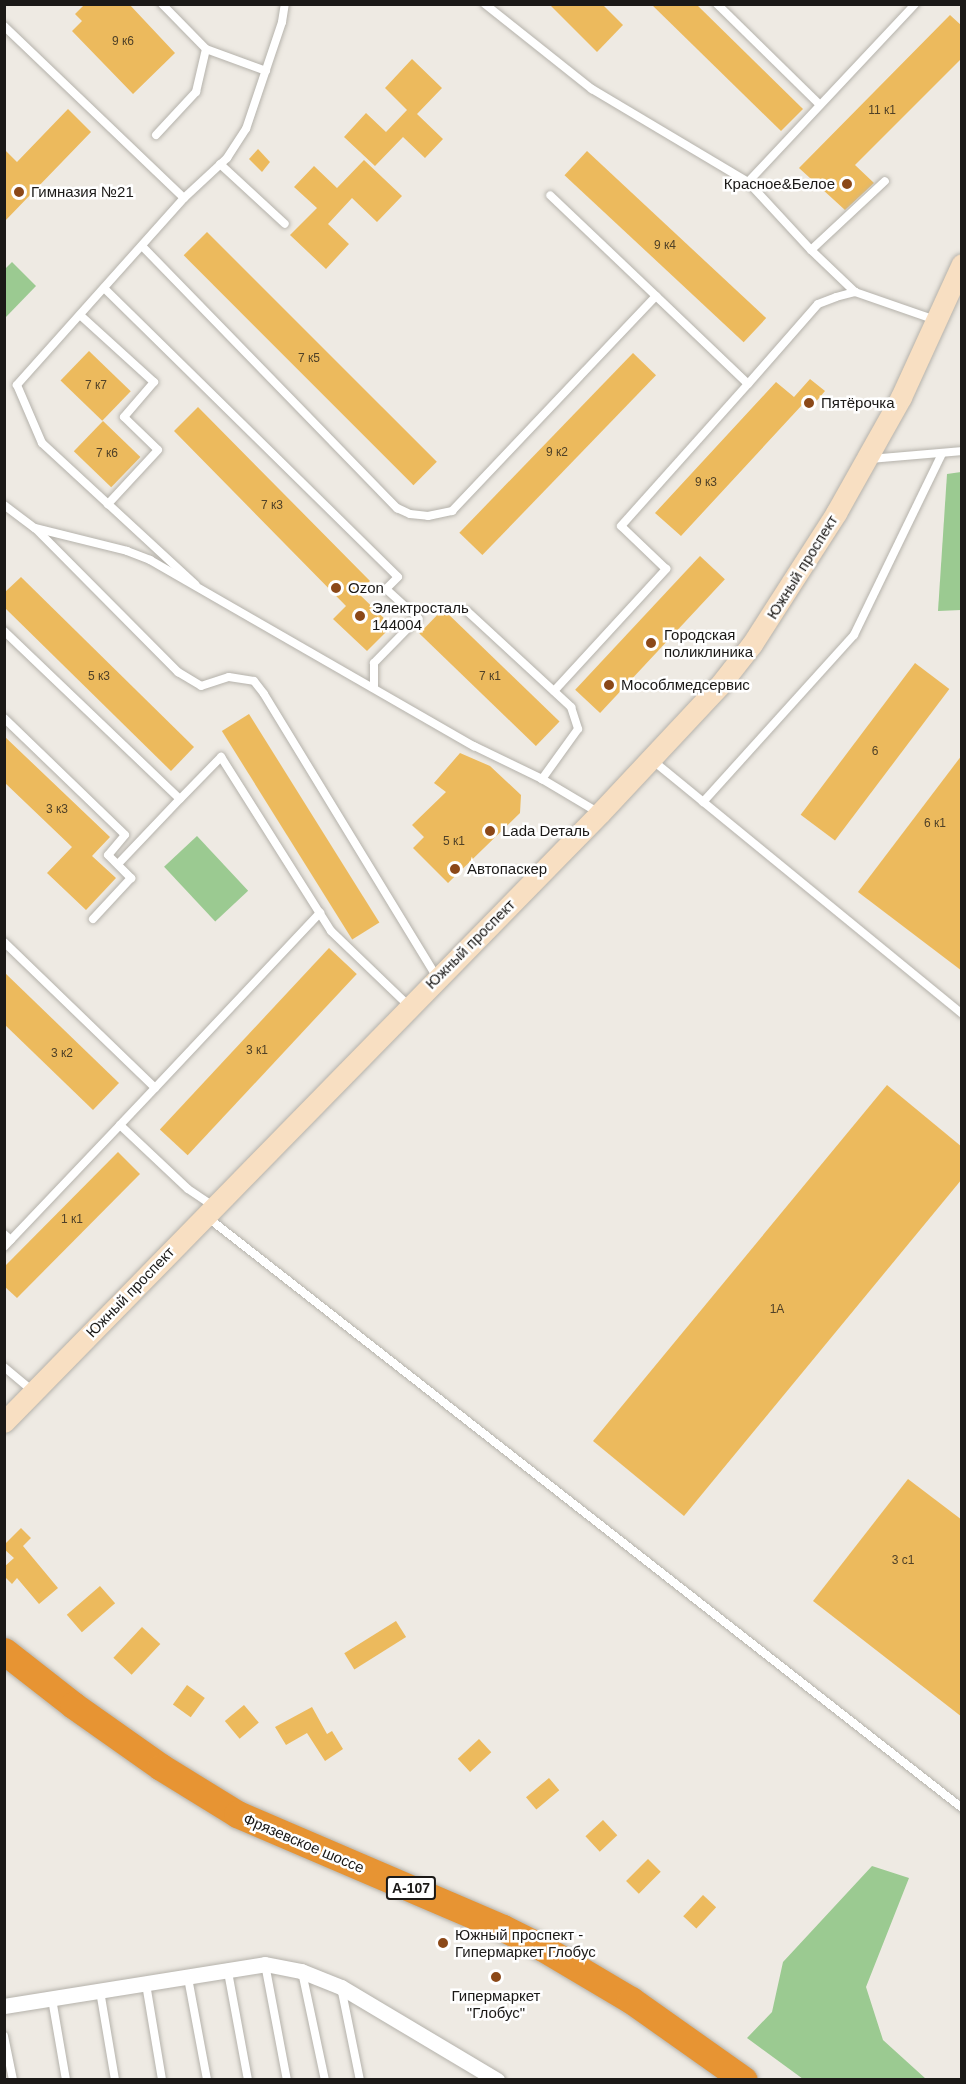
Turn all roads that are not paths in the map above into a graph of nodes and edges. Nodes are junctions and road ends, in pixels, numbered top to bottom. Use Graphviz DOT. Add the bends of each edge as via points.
graph roads {
  1 [pos="162,4"];
  2 [pos="285,4"];
  3 [pos="485,4"];
  4 [pos="717,4"];
  5 [pos="915,4"];
  6 [pos="4,26"];
  7 [pos="206,49"];
  8 [pos="266,71"];
  9 [pos="820,105"];
  10 [pos="156,135"];
  11 [pos="220,164"];
  12 [pos="885,181"];
  13 [pos="748,182"];
  14 [pos="550,195"];
  15 [pos="184,198"];
  16 [pos="285,224"];
  17 [pos="142,246"];
  18 [pos="811,250"];
  19 [pos="962,264"];
  20 [pos="104,288"];
  21 [pos="855,292"];
  22 [pos="656,296"];
  23 [pos="80,315"];
  24 [pos="937,321"];
  25 [pos="748,384"];
  26 [pos="962,451"];
  27 [pos="942,454"];
  28 [pos="867,459"];
  29 [pos="108,504"];
  30 [pos="4,505"];
  31 [pos="35,528"];
  32 [pos="196,585"];
  33 [pos="467,611"];
  34 [pos="4,631"];
  35 [pos="374,688"];
  36 [pos="554,691"];
  37 [pos="4,718"];
  38 [pos="651,759"];
  39 [pos="542,779"];
  40 [pos="180,799"];
  41 [pos="703,802"];
  42 [pos="600,813"];
  43 [pos="118,864"];
  44 [pos="320,913"];
  45 [pos="93,919"];
  46 [pos="4,942"];
  47 [pos="437,978"];
  48 [pos="409,1006"];
  49 [pos="962,1014"];
  50 [pos="155,1088"];
  51 [pos="120,1125"];
  52 [pos="209,1210"];
  53 [pos="4,1234"];
  54 [pos="11,1240"];
  55 [pos="4,1247"];
  56 [pos="4,1367"];
  57 [pos="34,1392"];
  58 [pos="4,1422"];
  59 [pos="4,1651"];
  60 [pos="962,1808"];
  61 [pos="265,1964"];
  62 [pos="301,1971"];
  63 [pos="228,1972"];
  64 [pos="188,1978"];
  65 [pos="146,1984"];
  66 [pos="341,1987"];
  67 [pos="100,1991"];
  68 [pos="52,1999"];
  69 [pos="4,2006"];
  70 [pos="4,2036"];
  71 [pos="13,2079"];
  72 [pos="66,2079"];
  73 [pos="115,2079"];
  74 [pos="162,2079"];
  75 [pos="207,2079"];
  76 [pos="248,2079"];
  77 [pos="287,2079"];
  78 [pos="325,2079"];
  79 [pos="360,2079"];
  80 [pos="497,2079"];
  81 [pos="744,2079"];
  1 -- 7 [label="lane"];
  2 -- 8 [label="lane"];
  3 -- 13 [label="lane" via="591,89"];
  4 -- 9 [label="lane"];
  5 -- 9 [label="lane"];
  6 -- 15 [label="lane"];
  7 -- 8 [label="lane"];
  7 -- 10 [label="lane" via="196,92"];
  8 -- 11 [label="lane" via="246,129"];
  9 -- 13 [label="lane"];
  11 -- 15 [label="lane"];
  11 -- 16 [label="lane"];
  12 -- 18 [label="lane"];
  13 -- 18 [label="lane"];
  14 -- 22 [label="lane"];
  15 -- 17 [label="lane"];
  17 -- 20 [label="lane"];
  17 -- 22 [label="lane" via="396,508 428,516 452,511"];
  18 -- 21 [label="lane"];
  19 -- 24 [label="main road, Южный проспект"];
  20 -- 23 [label="lane"];
  20 -- 35 [label="lane" via="398,577 386,589 417,618 374,663"];
  21 -- 24 [label="lane"];
  21 -- 25 [label="lane" via="818,304"];
  22 -- 25 [label="lane"];
  23 -- 29 [label="lane" via="17,385 42,443"];
  23 -- 29 [label="lane" via="154,382 124,417 158,450"];
  24 -- 28 [label="main road, Южный проспект"];
  25 -- 36 [label="lane" via="621,526 666,569"];
  26 -- 27 [label="lane"];
  27 -- 28 [label="lane"];
  27 -- 41 [label="lane" via="854,635"];
  28 -- 38 [label="main road, Южный проспект" via="807,563 752,644"];
  29 -- 32 [label="lane"];
  30 -- 31 [label="lane"];
  31 -- 32 [label="lane" via="127,551"];
  31 -- 47 [label="lane" via="178,672 201,686 229,677 254,681"];
  32 -- 35 [label="lane"];
  33 -- 36 [label="lane"];
  34 -- 40 [label="lane"];
  35 -- 39 [label="lane" via="474,746"];
  36 -- 39 [label="lane" via="571,707 578,729"];
  37 -- 43 [label="lane" via="125,835 108,855"];
  38 -- 41 [label="lane"];
  38 -- 42 [label="main road, Южный проспект"];
  39 -- 42 [label="lane"];
  40 -- 43 [label="lane"];
  40 -- 44 [label="lane" via="221,757"];
  41 -- 49 [label="lane"];
  42 -- 47 [label="main road, Южный проспект"];
  43 -- 45 [label="lane" via="131,878"];
  44 -- 48 [label="lane" via="331,931"];
  44 -- 50 [label="lane"];
  46 -- 50 [label="lane"];
  47 -- 48 [label="main road, Южный проспект"];
  48 -- 52 [label="main road, Южный проспект"];
  50 -- 51 [label="lane"];
  51 -- 52 [label="lane"];
  51 -- 54 [label="lane"];
  52 -- 57 [label="main road, Южный проспект"];
  52 -- 60 [label="lane"];
  53 -- 54 [label="lane"];
  54 -- 55 [label="lane"];
  56 -- 57 [label="lane"];
  57 -- 58 [label="main road, Южный проспект"];
  59 -- 81 [label="highway, Фрязевское шоссе / А-107" via="151,1760 237,1814 543,1948 631,2000"];
  61 -- 62 [label="street"];
  61 -- 63 [label="street"];
  61 -- 77 [label="lane"];
  62 -- 66 [label="street"];
  62 -- 78 [label="lane"];
  63 -- 64 [label="street"];
  63 -- 76 [label="lane"];
  64 -- 65 [label="street"];
  64 -- 75 [label="lane"];
  65 -- 67 [label="street"];
  65 -- 74 [label="lane"];
  66 -- 79 [label="lane"];
  66 -- 80 [label="street"];
  67 -- 68 [label="street"];
  67 -- 73 [label="lane"];
  68 -- 69 [label="street"];
  68 -- 72 [label="lane"];
  70 -- 71 [label="lane"];
}
